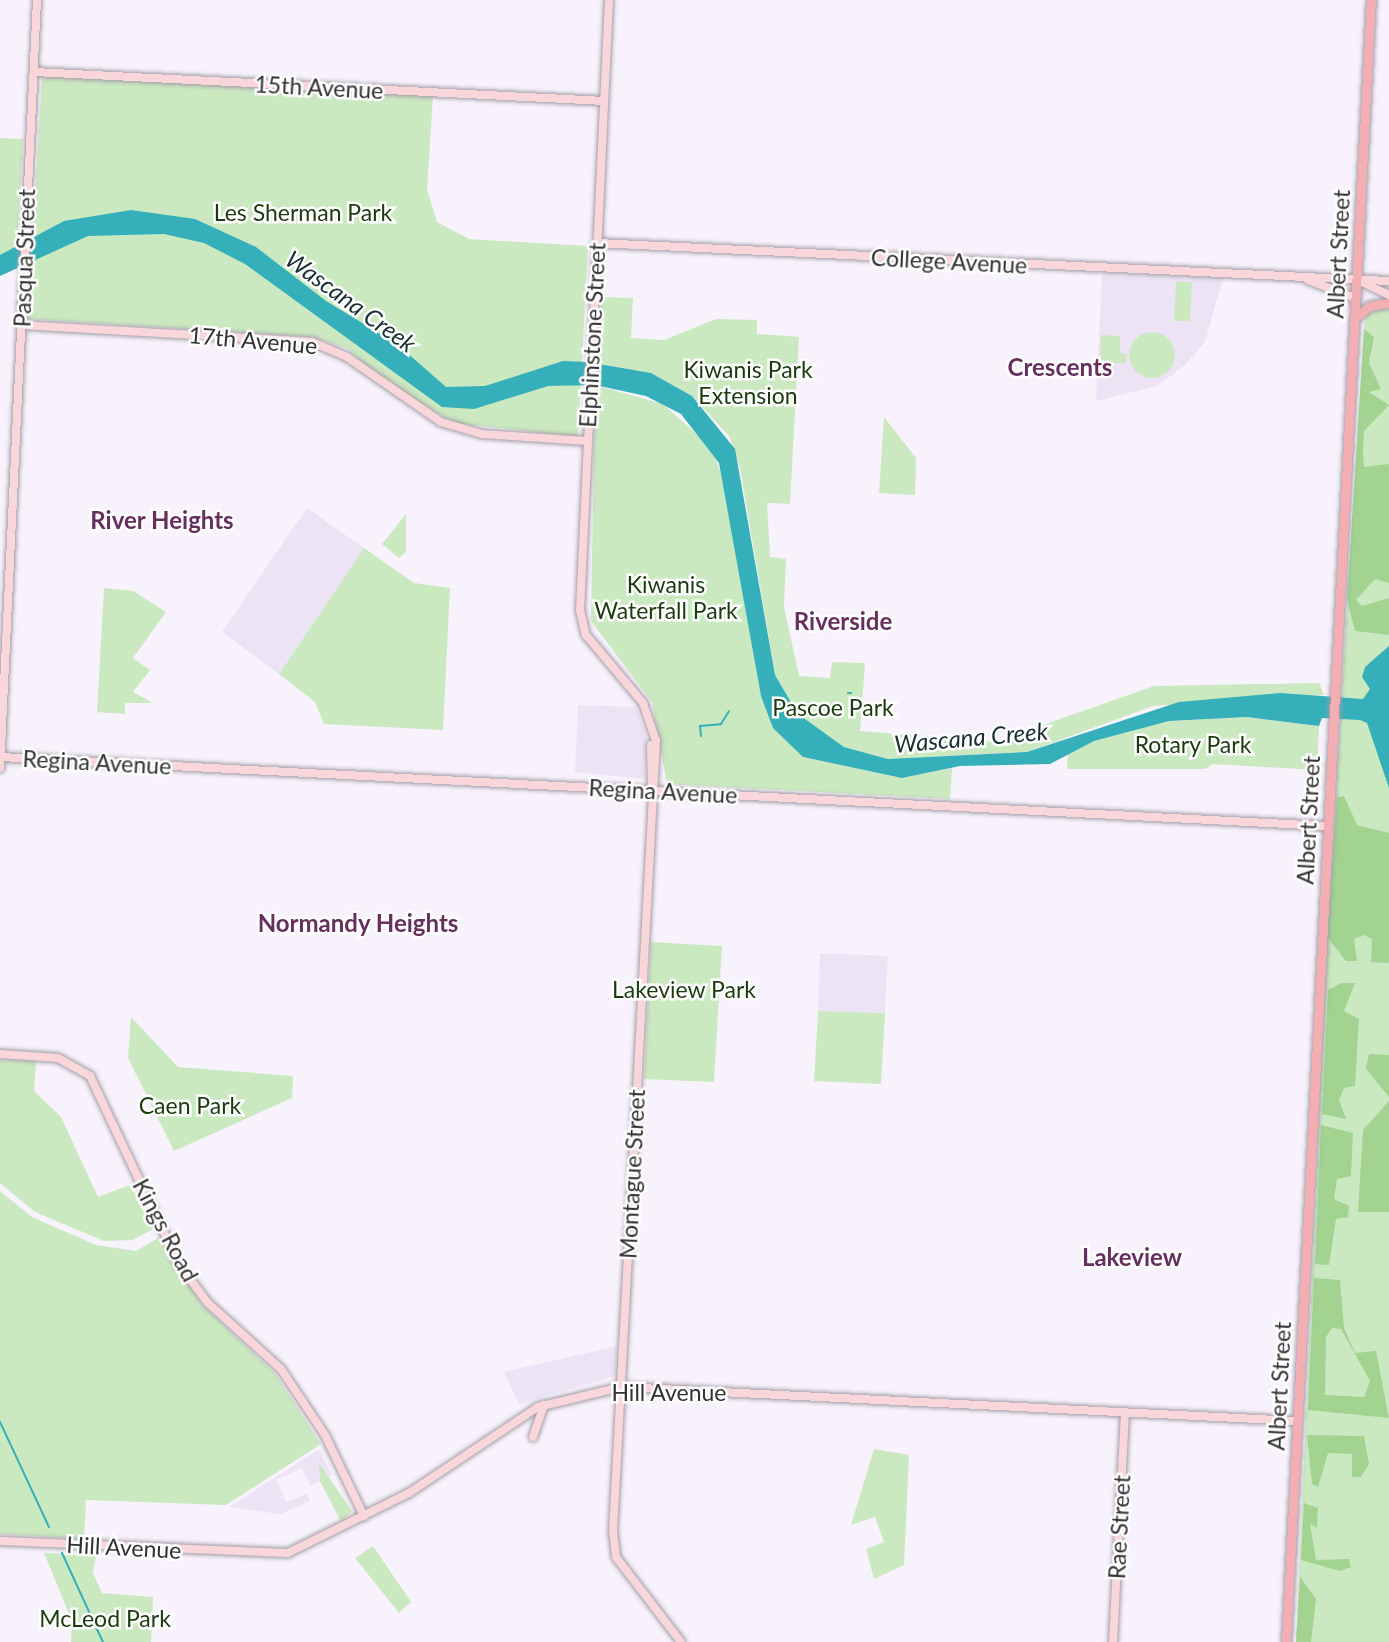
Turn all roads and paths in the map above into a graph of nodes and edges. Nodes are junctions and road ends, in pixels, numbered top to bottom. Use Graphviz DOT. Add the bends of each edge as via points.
graph roads {
  1 [pos="37,0"];
  2 [pos="609,0"];
  3 [pos="1371,0"];
  4 [pos="34,72"];
  5 [pos="604,101"];
  6 [pos="597,243"];
  7 [pos="1302,279"];
  8 [pos="1356,279"];
  9 [pos="1389,281"];
  10 [pos="1389,295"];
  11 [pos="1356,298"];
  12 [pos="1389,303"];
  13 [pos="1354,319"];
  14 [pos="21,325"];
  15 [pos="587,441"];
  16 [pos="604,663"];
  17 [pos="0,757"];
  18 [pos="0,768"];
  19 [pos="653,791"];
  20 [pos="1326,826"];
  21 [pos="0,1055"];
  22 [pos="621,1387"];
  23 [pos="544,1404"];
  24 [pos="1125,1412"];
  25 [pos="1296,1421"];
  26 [pos="533,1437"];
  27 [pos="364,1516"];
  28 [pos="0,1541"];
  29 [pos="681,1642"];
  30 [pos="1113,1642"];
  31 [pos="1286,1642"];
  1 -- 4 [label="street, Pasqua Street"];
  2 -- 5 [label="street, Elphinstone Street"];
  3 -- 8 [label="main road, Albert Street"];
  4 -- 5 [label="street, 15th Avenue"];
  4 -- 14 [label="street, Pasqua Street"];
  5 -- 6 [label="street, Elphinstone Street"];
  6 -- 7 [label="street, College Avenue"];
  6 -- 15 [label="street, Elphinstone Street"];
  7 -- 8 [label="street, College Avenue"];
  7 -- 11 [label="street, College Avenue"];
  8 -- 9 [label="street, College Avenue"];
  8 -- 10 [label="street, College Avenue"];
  8 -- 11 [label="main road, Albert Street"];
  11 -- 13 [label="main road, Albert Street"];
  12 -- 13 [label="main road" via="1369,306"];
  13 -- 20 [label="main road, Albert Street"];
  14 -- 15 [label="street, 17th Avenue" via="312,342 346,357 441,422 482,434"];
  14 -- 17 [label="street, Pasqua Street"];
  15 -- 16 [label="street, Elphinstone Street" via="580,610"];
  16 -- 19 [label="street, Montague Street" via="643,703 653,735"];
  17 -- 18 [label="street, Pasqua Street"];
  17 -- 19 [label="street, Regina Avenue"];
  19 -- 20 [label="street, Regina Avenue"];
  19 -- 22 [label="street, Montague Street"];
  20 -- 25 [label="main road, Albert Street"];
  21 -- 27 [label="street, Kings Road" via="58,1058 90,1076 180,1266 208,1303 281,1369 325,1435"];
  22 -- 23 [label="street, Hill Avenue"];
  22 -- 24 [label="street, Hill Avenue"];
  22 -- 29 [label="street, Montague Street" via="616,1557"];
  23 -- 26 [label="street"];
  23 -- 27 [label="street, Hill Avenue"];
  24 -- 25 [label="street, Hill Avenue"];
  24 -- 30 [label="street, Rae Street"];
  25 -- 31 [label="main road, Albert Street"];
  27 -- 28 [label="street, Hill Avenue" via="308,1546 262,1555"];
}
